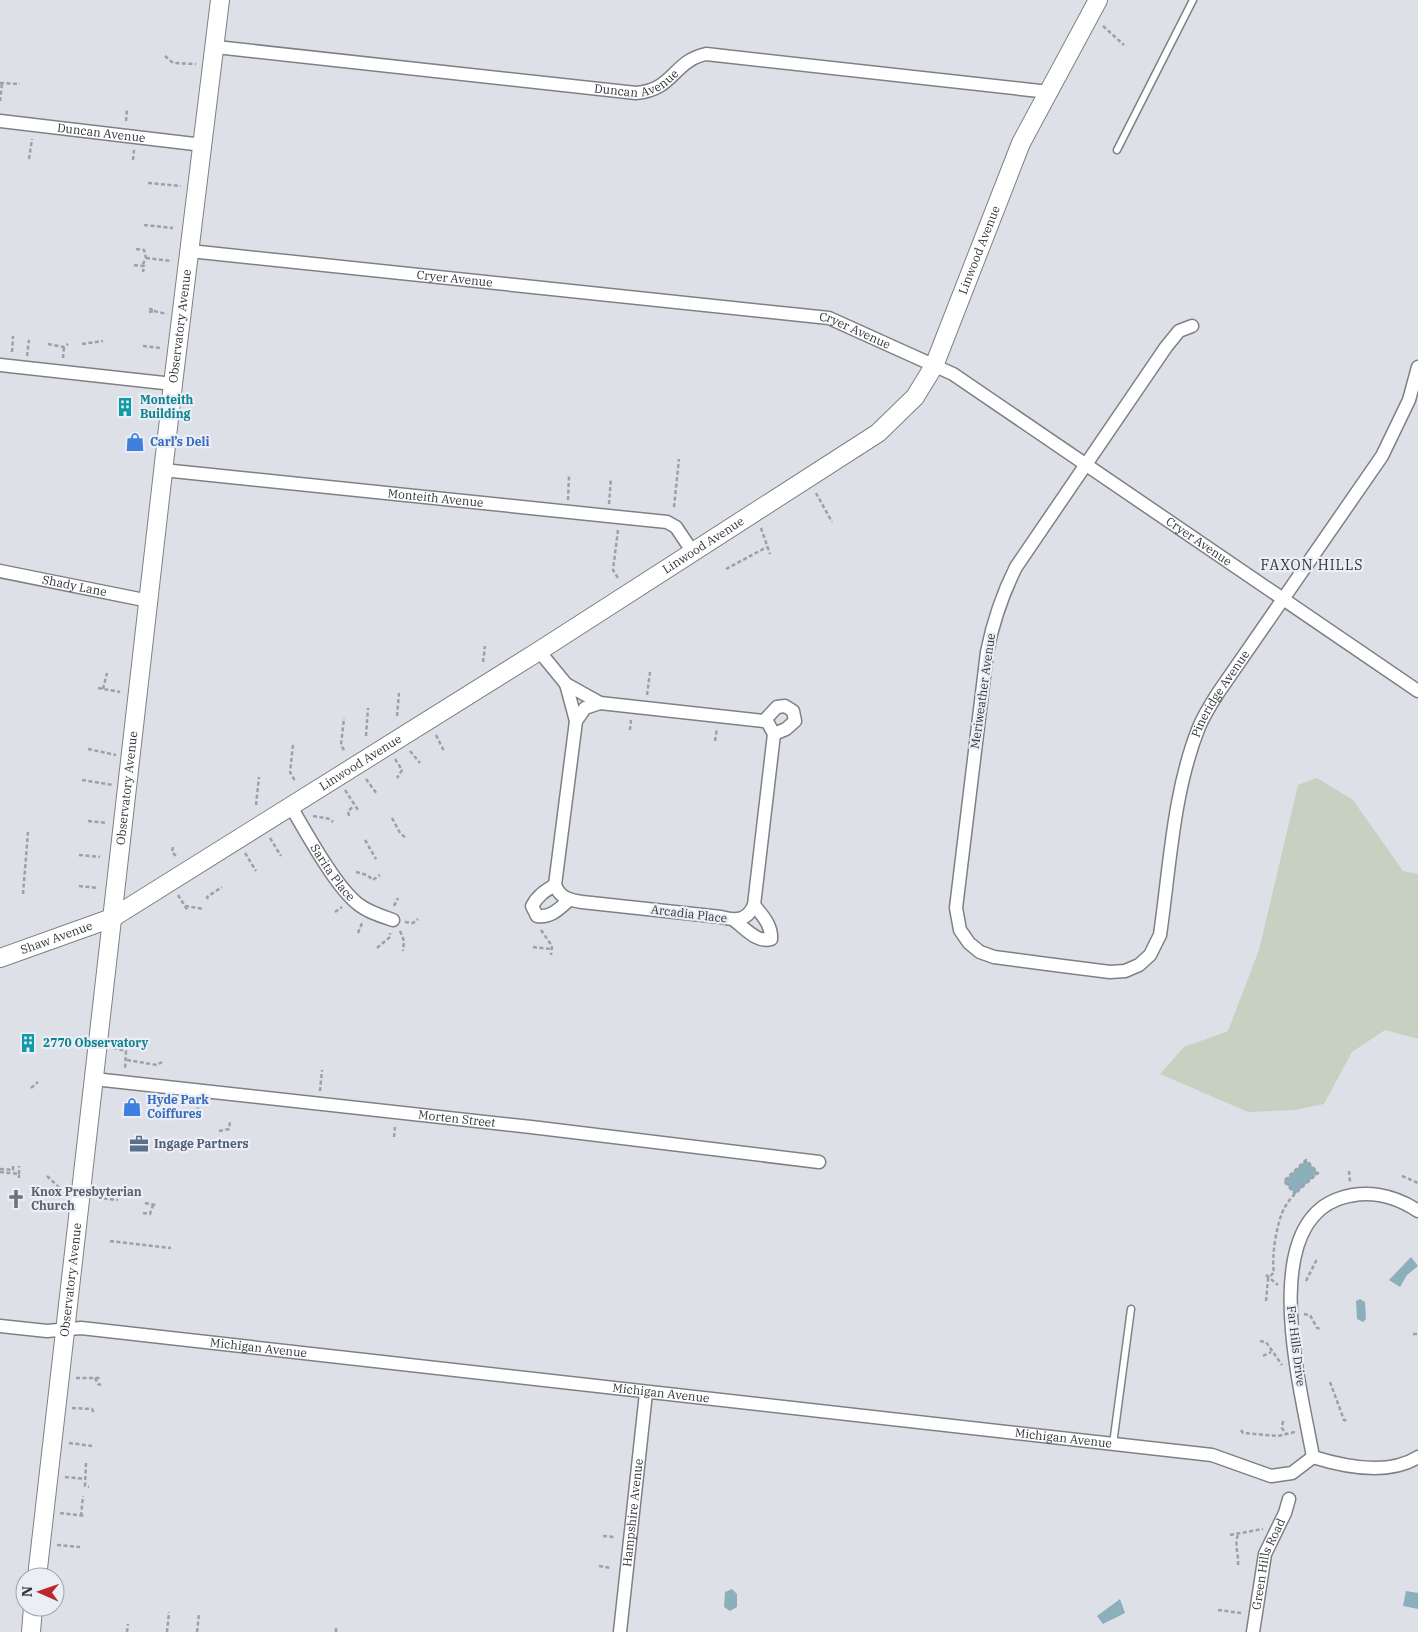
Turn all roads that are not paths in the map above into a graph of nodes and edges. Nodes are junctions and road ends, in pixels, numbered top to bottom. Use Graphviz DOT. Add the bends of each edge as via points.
graph roads {
  1 [pos="220,0"];
  2 [pos="1098,0"];
  3 [pos="1194,0"];
  4 [pos="216,47"];
  5 [pos="1049,92"];
  6 [pos="0,121"];
  7 [pos="203,145"];
  8 [pos="1117,150"];
  9 [pos="190,257"];
  10 [pos="1192,326"];
  11 [pos="0,365"];
  12 [pos="934,366"];
  13 [pos="1418,367"];
  14 [pos="173,384"];
  15 [pos="1085,463"];
  16 [pos="163,470"];
  17 [pos="692,551"];
  18 [pos="0,571"];
  19 [pos="1282,599"];
  20 [pos="149,601"];
  21 [pos="539,651"];
  22 [pos="566,684"];
  23 [pos="1418,691"];
  24 [pos="600,703"];
  25 [pos="576,721"];
  26 [pos="764,721"];
  27 [pos="774,734"];
  28 [pos="290,805"];
  29 [pos="555,885"];
  30 [pos="569,900"];
  31 [pos="754,905"];
  32 [pos="112,918"];
  33 [pos="735,921"];
  34 [pos="396,922"];
  35 [pos="0,958"];
  36 [pos="1047,964"];
  37 [pos="94,1079"];
  38 [pos="819,1162"];
  39 [pos="1418,1211"];
  40 [pos="1131,1309"];
  41 [pos="0,1326"];
  42 [pos="64,1329"];
  43 [pos="646,1393"];
  44 [pos="1113,1444"];
  45 [pos="1313,1457"];
  46 [pos="1418,1457"];
  47 [pos="1289,1499"];
  48 [pos="38,1567"];
  49 [pos="32,1617"];
  50 [pos="31,1632"];
  51 [pos="620,1632"];
  52 [pos="1252,1632"];
  1 -- 4 [label="main road, Observatory Avenue"];
  2 -- 5 [label="main road, Linwood Avenue"];
  3 -- 8 [label="lane"];
  4 -- 5 [label="street, Duncan Avenue" via="636,93 660,88 686,61 706,54"];
  4 -- 7 [label="main road, Observatory Avenue"];
  5 -- 12 [label="main road, Linwood Avenue" via="1021,143"];
  6 -- 7 [label="street, Duncan Avenue"];
  7 -- 9 [label="main road, Observatory Avenue"];
  9 -- 12 [label="street, Cryer Avenue" via="829,318"];
  9 -- 14 [label="main road, Observatory Avenue"];
  10 -- 15 [label="street, Meriweather Avenue" via="1180,331 1166,347"];
  11 -- 14 [label="street"];
  12 -- 15 [label="street, Cryer Avenue" via="953,374"];
  12 -- 17 [label="main road, Linwood Avenue" via="915,397 878,433"];
  13 -- 19 [label="street, Pineridge Avenue" via="1409,400 1382,456"];
  14 -- 16 [label="main road, Observatory Avenue"];
  15 -- 19 [label="street, Cryer Avenue"];
  15 -- 36 [label="street, Meriweather Avenue" via="1016,567 993,625 956,908 960,930 980,952"];
  16 -- 17 [label="street, Monteith Avenue" via="667,522 676,527"];
  16 -- 20 [label="main road, Observatory Avenue"];
  17 -- 21 [label="main road, Linwood Avenue"];
  18 -- 20 [label="street, Shady Lane"];
  19 -- 23 [label="street, Cryer Avenue"];
  19 -- 36 [label="street, Pineridge Avenue" via="1218,693 1196,734 1180,794 1160,935 1154,949 1139,965 1125,971"];
  20 -- 32 [label="main road, Observatory Avenue"];
  21 -- 22 [label="street"];
  21 -- 28 [label="main road, Linwood Avenue"];
  22 -- 24 [label="street"];
  22 -- 25 [label="street"];
  24 -- 25 [label="street" via="584,708"];
  24 -- 26 [label="street"];
  25 -- 29 [label="street"];
  26 -- 27 [label="street"];
  26 -- 27 [label="street" via="777,708 785,706 793,711 795,722"];
  27 -- 31 [label="street"];
  28 -- 32 [label="main road, Linwood Avenue"];
  28 -- 34 [label="street, Sarita Place" via="338,882 358,904"];
  29 -- 30 [label="street" via="558,893"];
  29 -- 30 [label="street" via="535,900 532,906 537,916 555,913"];
  30 -- 33 [label="street, Arcadia Place"];
  31 -- 33 [label="street, Arcadia Place" via="747,915"];
  31 -- 33 [label="street" via="772,932 771,939 757,938"];
  32 -- 35 [label="main road, Shaw Avenue"];
  32 -- 37 [label="main road, Observatory Avenue"];
  37 -- 38 [label="street, Morten Street"];
  37 -- 42 [label="main road, Observatory Avenue"];
  39 -- 45 [label="street, Far Hills Drive" via="1390,1197 1350,1194 1321,1208 1311,1218 1297,1243 1290,1314"];
  40 -- 44 [label="lane"];
  41 -- 42 [label="street, Michigan Avenue" via="47,1331"];
  42 -- 43 [label="street, Michigan Avenue" via="81,1328"];
  42 -- 48 [label="main road, Observatory Avenue"];
  43 -- 44 [label="street, Michigan Avenue"];
  43 -- 51 [label="street, Hampshire Avenue"];
  44 -- 45 [label="street, Michigan Avenue" via="1212,1455 1271,1476 1292,1473"];
  45 -- 46 [label="street" via="1348,1466 1376,1468 1398,1466"];
  47 -- 52 [label="street, Green Hills Road" via="1262,1567"];
  49 -- 50 [label="main road"];
}
